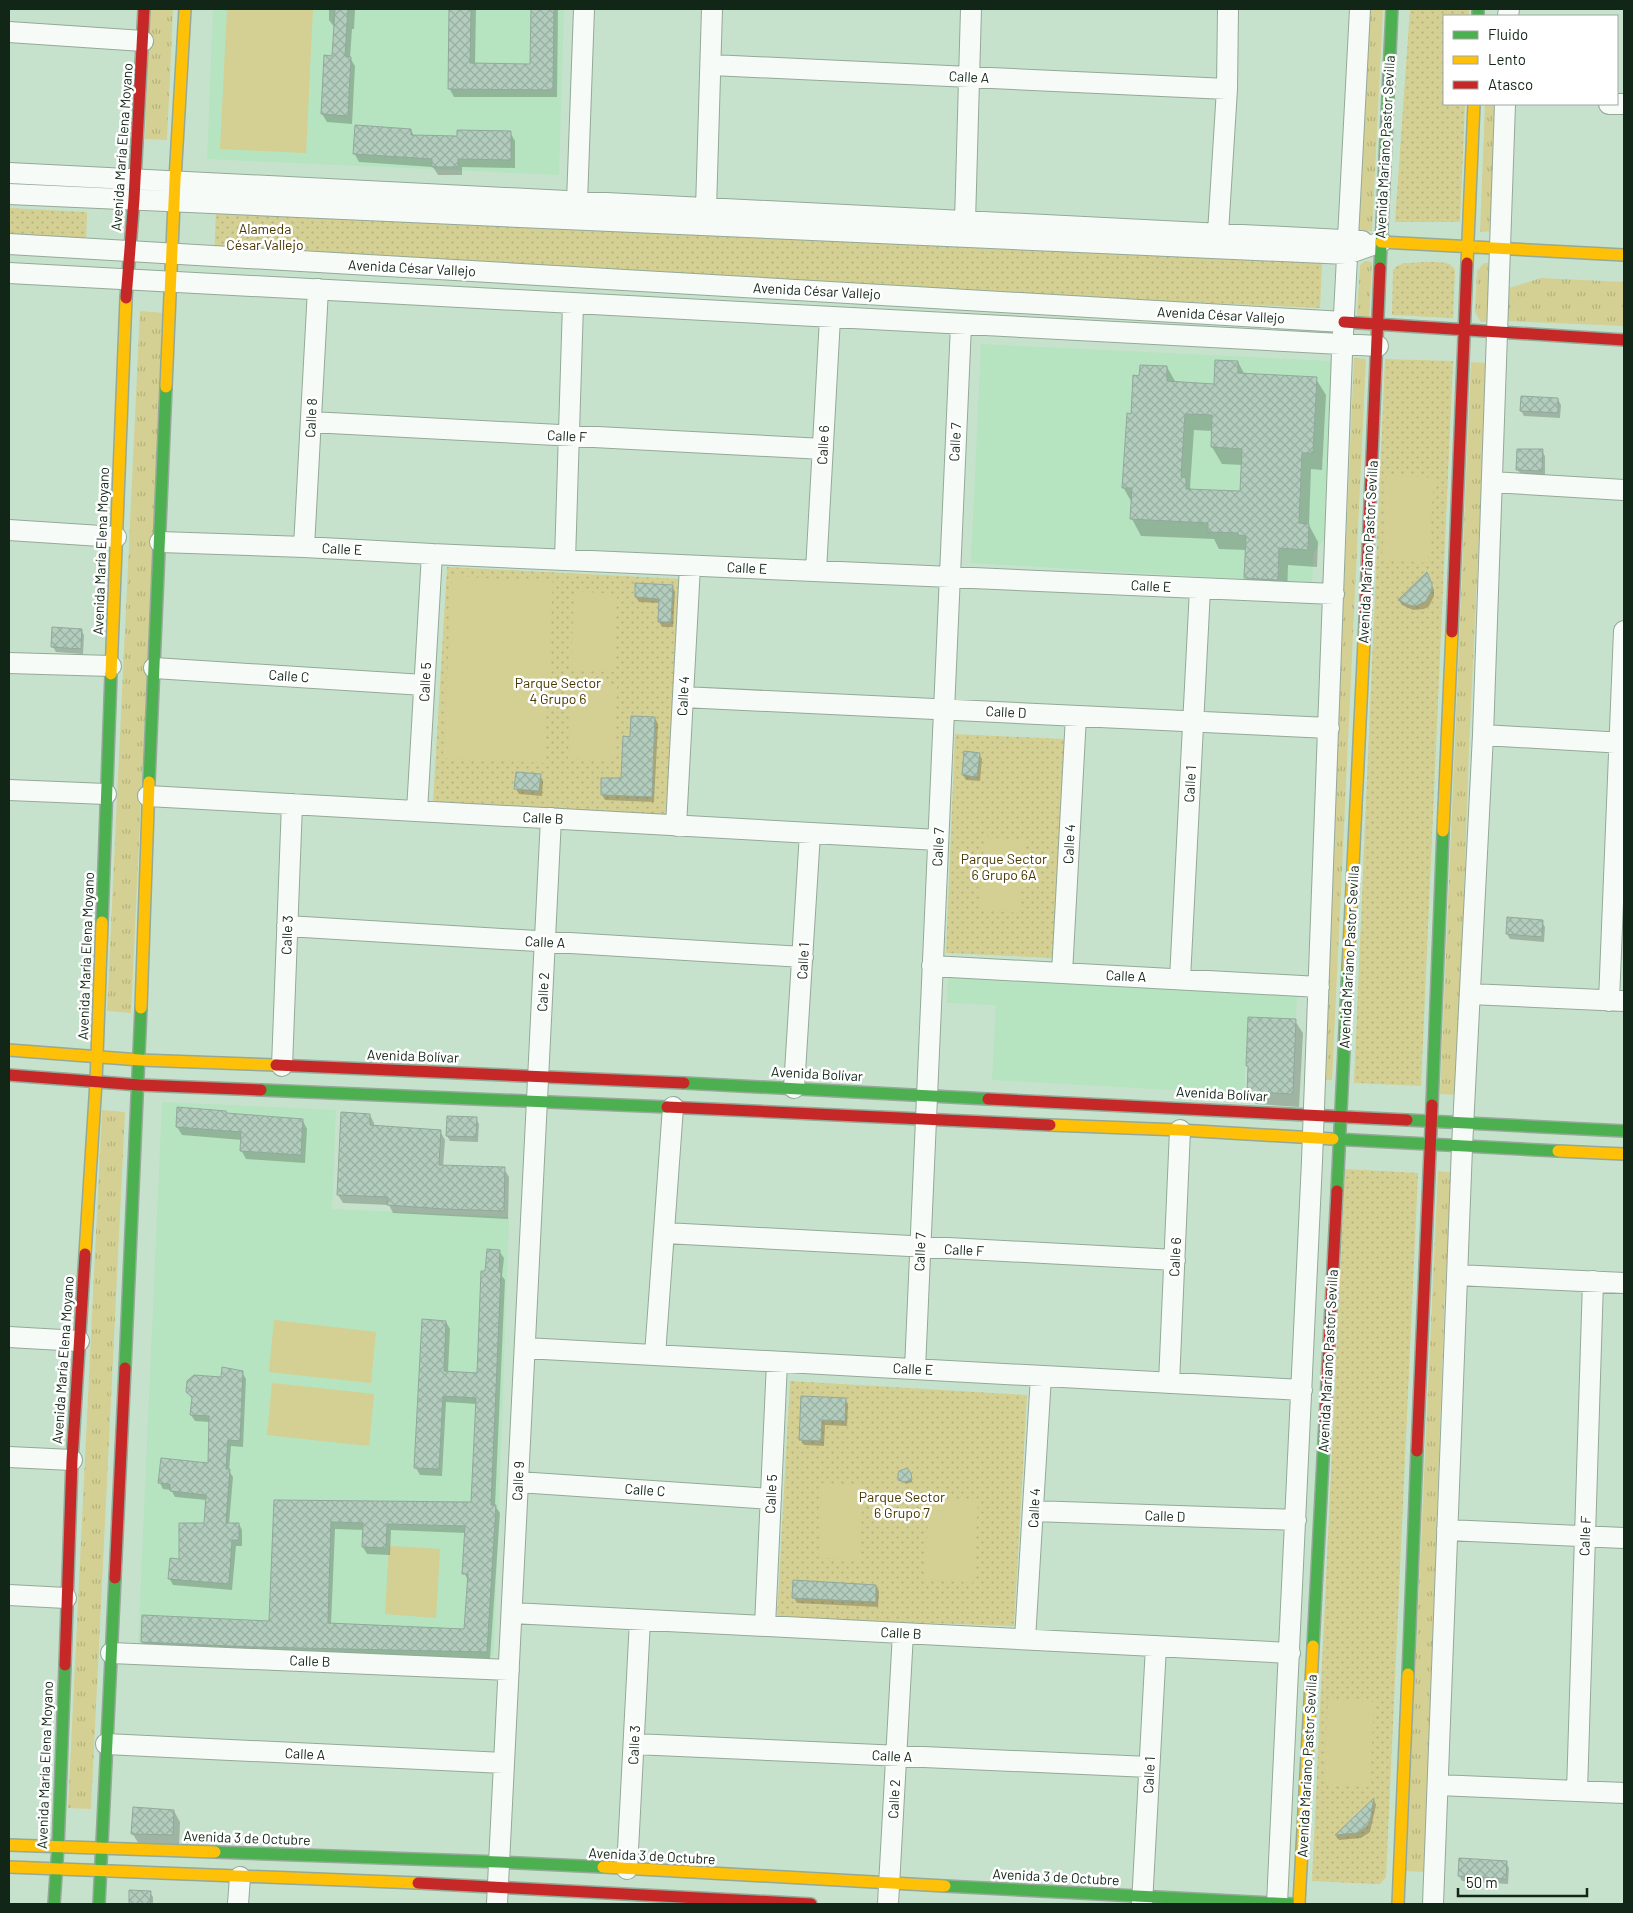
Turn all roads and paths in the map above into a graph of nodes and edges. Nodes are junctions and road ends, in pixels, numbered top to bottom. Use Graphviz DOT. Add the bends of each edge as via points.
graph roads {
  1 [pos="144,9"];
  2 [pos="185,9"];
  3 [pos="584,9"];
  4 [pos="712,9"];
  5 [pos="971,9"];
  6 [pos="1228,9"];
  7 [pos="1360,9"];
  8 [pos="1392,9"];
  9 [pos="9,32"];
  10 [pos="143,41"];
  11 [pos="712,65"];
  12 [pos="969,77"];
  13 [pos="1226,88"];
  14 [pos="1474,105"];
  15 [pos="1505,105"];
  16 [pos="9,173"];
  17 [pos="135,179"];
  18 [pos="175,180"];
  19 [pos="9,194"];
  20 [pos="134,199"];
  21 [pos="175,201"];
  22 [pos="577,202"];
  23 [pos="706,209"];
  24 [pos="965,222"];
  25 [pos="1218,233"];
  26 [pos="1381,242"];
  27 [pos="9,244"];
  28 [pos="1348,247"];
  29 [pos="1468,247"];
  30 [pos="1500,248"];
  31 [pos="130,251"];
  32 [pos="172,254"];
  33 [pos="1624,255"];
  34 [pos="9,273"];
  35 [pos="127,280"];
  36 [pos="172,283"];
  37 [pos="318,289"];
  38 [pos="573,304"];
  39 [pos="830,318"];
  40 [pos="1344,322"];
  41 [pos="1379,324"];
  42 [pos="960,325"];
  43 [pos="1466,330"];
  44 [pos="1496,331"];
  45 [pos="1624,340"];
  46 [pos="1342,345"];
  47 [pos="1378,346"];
  48 [pos="311,422"];
  49 [pos="569,436"];
  50 [pos="823,449"];
  51 [pos="1492,482"];
  52 [pos="1624,490"];
  53 [pos="9,530"];
  54 [pos="116,538"];
  55 [pos="160,542"];
  56 [pos="304,547"];
  57 [pos="432,554"];
  58 [pos="565,560"];
  59 [pos="690,566"];
  60 [pos="816,572"];
  61 [pos="950,578"];
  62 [pos="1200,589"];
  63 [pos="1334,594"];
  64 [pos="1624,631"];
  65 [pos="9,663"];
  66 [pos="112,666"];
  67 [pos="154,668"];
  68 [pos="424,685"];
  69 [pos="683,697"];
  70 [pos="944,709"];
  71 [pos="1076,716"];
  72 [pos="1194,721"];
  73 [pos="1329,728"];
  74 [pos="1483,735"];
  75 [pos="1622,743"];
  76 [pos="9,790"];
  77 [pos="106,794"];
  78 [pos="148,796"];
  79 [pos="292,804"];
  80 [pos="418,811"];
  81 [pos="551,818"];
  82 [pos="676,826"];
  83 [pos="810,833"];
  84 [pos="938,840"];
  85 [pos="287,926"];
  86 [pos="545,942"];
  87 [pos="803,957"];
  88 [pos="932,966"];
  89 [pos="1062,973"];
  90 [pos="1180,979"];
  91 [pos="1319,987"];
  92 [pos="1470,994"];
  93 [pos="1617,1001"];
  94 [pos="9,1050"];
  95 [pos="97,1056"];
  96 [pos="140,1060"];
  97 [pos="282,1066"];
  98 [pos="9,1075"];
  99 [pos="539,1076"];
  100 [pos="96,1082"];
  101 [pos="139,1085"];
  102 [pos="794,1088"];
  103 [pos="927,1094"];
  104 [pos="538,1100"];
  105 [pos="673,1107"];
  106 [pos="1314,1114"];
  107 [pos="1341,1116"];
  108 [pos="926,1120"];
  109 [pos="1431,1121"];
  110 [pos="1464,1123"];
  111 [pos="1180,1130"];
  112 [pos="1624,1131"];
  113 [pos="1313,1138"];
  114 [pos="1340,1140"];
  115 [pos="1430,1145"];
  116 [pos="1462,1147"];
  117 [pos="1624,1154"];
  118 [pos="665,1233"];
  119 [pos="920,1248"];
  120 [pos="1174,1260"];
  121 [pos="1457,1275"];
  122 [pos="1593,1281"];
  123 [pos="1624,1283"];
  124 [pos="9,1336"];
  125 [pos="79,1341"];
  126 [pos="525,1348"];
  127 [pos="655,1355"];
  128 [pos="777,1362"];
  129 [pos="915,1369"];
  130 [pos="1041,1376"];
  131 [pos="1169,1383"];
  132 [pos="1302,1390"];
  133 [pos="9,1457"];
  134 [pos="72,1460"];
  135 [pos="518,1482"];
  136 [pos="771,1499"];
  137 [pos="1033,1511"];
  138 [pos="1296,1520"];
  139 [pos="1448,1530"];
  140 [pos="1585,1536"];
  141 [pos="1624,1538"];
  142 [pos="9,1595"];
  143 [pos="66,1598"];
  144 [pos="512,1613"];
  145 [pos="640,1620"];
  146 [pos="765,1626"];
  147 [pos="903,1633"];
  148 [pos="1026,1639"];
  149 [pos="1156,1646"];
  150 [pos="111,1653"];
  151 [pos="1290,1653"];
  152 [pos="509,1670"];
  153 [pos="106,1744"];
  154 [pos="634,1744"];
  155 [pos="896,1756"];
  156 [pos="504,1764"];
  157 [pos="1149,1768"];
  158 [pos="1438,1785"];
  159 [pos="1576,1791"];
  160 [pos="1624,1793"];
  161 [pos="9,1845"];
  162 [pos="58,1847"];
  163 [pos="102,1848"];
  164 [pos="499,1862"];
  165 [pos="9,1867"];
  166 [pos="55,1870"];
  167 [pos="100,1870"];
  168 [pos="627,1870"];
  169 [pos="240,1878"];
  170 [pos="889,1884"];
  171 [pos="498,1895"];
  172 [pos="1142,1900"];
  173 [pos="760,1903"];
  174 [pos="54,1904"];
  175 [pos="99,1904"];
  176 [pos="238,1904"];
  177 [pos="811,1904"];
  178 [pos="888,1904"];
  179 [pos="1282,1904"];
  180 [pos="1299,1904"];
  181 [pos="1398,1904"];
  182 [pos="1433,1904"];
  1 -- 10 [label="street, Avenida María Elena Moyano"];
  2 -- 18 [label="street"];
  3 -- 22 [label="street"];
  4 -- 11 [label="street"];
  5 -- 12 [label="street"];
  6 -- 13 [label="street"];
  7 -- 28 [label="street, Avenida Mariano Pastor Sevilla"];
  8 -- 26 [label="street, Avenida Mariano Pastor Sevilla"];
  9 -- 10 [label="street"];
  10 -- 17 [label="street, Avenida María Elena Moyano"];
  11 -- 12 [label="street, Calle A"];
  11 -- 23 [label="street"];
  12 -- 13 [label="street, Calle A"];
  12 -- 24 [label="street"];
  13 -- 25 [label="street"];
  14 -- 29 [label="street"];
  15 -- 30 [label="street"];
  16 -- 17 [label="street"];
  17 -- 18 [label="street"];
  17 -- 20 [label="street, Avenida María Elena Moyano"];
  18 -- 21 [label="street"];
  18 -- 22 [label="street"];
  19 -- 20 [label="street"];
  20 -- 21 [label="street"];
  20 -- 31 [label="street, Avenida María Elena Moyano"];
  21 -- 28 [label="street"];
  21 -- 32 [label="street"];
  22 -- 23 [label="street"];
  23 -- 24 [label="street"];
  24 -- 25 [label="street"];
  25 -- 28 [label="street"];
  26 -- 28 [label="street"];
  26 -- 29 [label="street"];
  26 -- 41 [label="street, Avenida Mariano Pastor Sevilla"];
  27 -- 31 [label="street, Avenida César Vallejo"];
  28 -- 40 [label="street, Avenida Mariano Pastor Sevilla"];
  29 -- 30 [label="street"];
  29 -- 43 [label="street"];
  30 -- 33 [label="street"];
  30 -- 44 [label="street"];
  31 -- 32 [label="street, Avenida César Vallejo"];
  31 -- 35 [label="street, Avenida María Elena Moyano"];
  32 -- 36 [label="street"];
  32 -- 40 [label="street, Avenida César Vallejo"];
  34 -- 35 [label="street, Avenida César Vallejo"];
  35 -- 36 [label="street, Avenida César Vallejo"];
  35 -- 54 [label="street, Avenida María Elena Moyano"];
  36 -- 37 [label="street, Avenida César Vallejo"];
  36 -- 55 [label="street"];
  37 -- 38 [label="street, Avenida César Vallejo"];
  37 -- 48 [label="street, Calle 8"];
  38 -- 39 [label="street, Avenida César Vallejo"];
  38 -- 49 [label="street"];
  39 -- 42 [label="street, Avenida César Vallejo"];
  39 -- 50 [label="street, Calle 6"];
  40 -- 41 [label="street, Avenida César Vallejo"];
  40 -- 46 [label="street, Avenida Mariano Pastor Sevilla"];
  41 -- 43 [label="street, Avenida César Vallejo"];
  41 -- 47 [label="street, Avenida Mariano Pastor Sevilla"];
  42 -- 46 [label="street, Avenida César Vallejo"];
  42 -- 61 [label="street, Calle 7"];
  43 -- 44 [label="street, Avenida César Vallejo"];
  43 -- 109 [label="street"];
  44 -- 45 [label="street, Avenida César Vallejo"];
  44 -- 51 [label="street"];
  46 -- 47 [label="street, Avenida César Vallejo"];
  46 -- 63 [label="street, Avenida Mariano Pastor Sevilla"];
  47 -- 107 [label="street, Avenida Mariano Pastor Sevilla"];
  48 -- 49 [label="street, Calle F"];
  48 -- 56 [label="street, Calle 8"];
  49 -- 50 [label="street, Calle F"];
  49 -- 58 [label="street"];
  50 -- 60 [label="street, Calle 6"];
  51 -- 52 [label="street"];
  51 -- 74 [label="street"];
  53 -- 54 [label="street"];
  54 -- 66 [label="street, Avenida María Elena Moyano"];
  55 -- 56 [label="street, Calle E"];
  55 -- 67 [label="street"];
  56 -- 57 [label="street, Calle E"];
  57 -- 58 [label="street, Calle E"];
  57 -- 68 [label="street, Calle 5"];
  58 -- 59 [label="street, Calle E"];
  59 -- 60 [label="street, Calle E"];
  59 -- 69 [label="street, Calle 4"];
  60 -- 61 [label="street, Calle E"];
  61 -- 62 [label="street, Calle E"];
  61 -- 70 [label="street, Calle 7"];
  62 -- 63 [label="street, Calle E"];
  62 -- 72 [label="street, Calle 1"];
  63 -- 73 [label="street, Avenida Mariano Pastor Sevilla"];
  64 -- 75 [label="street"];
  65 -- 66 [label="street"];
  66 -- 77 [label="street, Avenida María Elena Moyano"];
  67 -- 68 [label="street, Calle C"];
  67 -- 78 [label="street"];
  68 -- 80 [label="street, Calle 5"];
  69 -- 70 [label="street, Calle D"];
  69 -- 82 [label="street, Calle 4"];
  70 -- 71 [label="street, Calle D"];
  70 -- 84 [label="street, Calle 7"];
  71 -- 72 [label="street, Calle D"];
  71 -- 89 [label="street, Calle 4"];
  72 -- 73 [label="street, Calle D"];
  72 -- 90 [label="street, Calle 1"];
  73 -- 91 [label="street, Avenida Mariano Pastor Sevilla"];
  74 -- 75 [label="street"];
  74 -- 92 [label="street"];
  75 -- 93 [label="street"];
  76 -- 77 [label="street"];
  77 -- 95 [label="street, Avenida María Elena Moyano"];
  78 -- 79 [label="street, Calle B"];
  78 -- 96 [label="street"];
  79 -- 80 [label="street, Calle B"];
  79 -- 85 [label="street, Calle 3"];
  80 -- 81 [label="street, Calle B"];
  81 -- 82 [label="street, Calle B"];
  81 -- 86 [label="street, Calle 2"];
  82 -- 83 [label="street, Calle B"];
  83 -- 84 [label="street, Calle B"];
  83 -- 87 [label="street, Calle 1"];
  84 -- 88 [label="street, Calle 7"];
  85 -- 86 [label="street, Calle A"];
  85 -- 97 [label="street, Calle 3"];
  86 -- 87 [label="street, Calle A"];
  86 -- 99 [label="street, Calle 2"];
  87 -- 102 [label="street, Calle 1"];
  88 -- 89 [label="street, Calle A"];
  88 -- 103 [label="street, Calle 7"];
  89 -- 90 [label="street, Calle A"];
  90 -- 91 [label="street, Calle A"];
  91 -- 106 [label="street, Avenida Mariano Pastor Sevilla"];
  92 -- 93 [label="street"];
  92 -- 110 [label="street"];
  94 -- 95 [label="street, Avenida Bolívar"];
  95 -- 96 [label="street, Avenida Bolívar"];
  95 -- 100 [label="street, Avenida María Elena Moyano"];
  96 -- 97 [label="street, Avenida Bolívar"];
  96 -- 101 [label="street"];
  97 -- 99 [label="street, Avenida Bolívar"];
  98 -- 100 [label="street"];
  99 -- 102 [label="street, Avenida Bolívar"];
  99 -- 104 [label="street, Calle 9"];
  100 -- 101 [label="street"];
  100 -- 125 [label="street, Avenida María Elena Moyano"];
  101 -- 104 [label="street"];
  101 -- 150 [label="street"];
  102 -- 103 [label="street, Avenida Bolívar"];
  103 -- 106 [label="street, Avenida Bolívar"];
  103 -- 108 [label="street, Calle 7"];
  104 -- 105 [label="street"];
  104 -- 126 [label="street, Calle 9"];
  105 -- 108 [label="street"];
  105 -- 118 [label="street"];
  106 -- 107 [label="street, Avenida Bolívar"];
  106 -- 113 [label="street, Avenida Mariano Pastor Sevilla"];
  107 -- 109 [label="street, Avenida Bolívar"];
  107 -- 114 [label="street, Avenida Mariano Pastor Sevilla"];
  108 -- 111 [label="street"];
  108 -- 119 [label="street, Calle 7"];
  109 -- 110 [label="street, Avenida Bolívar"];
  109 -- 115 [label="street"];
  110 -- 112 [label="street, Avenida Bolívar"];
  110 -- 116 [label="street"];
  111 -- 113 [label="street"];
  111 -- 120 [label="street, Calle 6"];
  113 -- 114 [label="street"];
  113 -- 132 [label="street, Avenida Mariano Pastor Sevilla"];
  114 -- 115 [label="street"];
  114 -- 180 [label="street, Avenida Mariano Pastor Sevilla"];
  115 -- 116 [label="street"];
  115 -- 181 [label="street"];
  116 -- 117 [label="street"];
  116 -- 121 [label="street"];
  118 -- 119 [label="street, Calle F"];
  118 -- 127 [label="street"];
  119 -- 120 [label="street, Calle F"];
  119 -- 129 [label="street, Calle 7"];
  120 -- 131 [label="street, Calle 6"];
  121 -- 122 [label="street"];
  121 -- 139 [label="street"];
  122 -- 123 [label="street"];
  122 -- 140 [label="street, Calle F"];
  124 -- 125 [label="street"];
  125 -- 134 [label="street, Avenida María Elena Moyano"];
  126 -- 127 [label="street, Calle E"];
  126 -- 135 [label="street, Calle 9"];
  127 -- 128 [label="street, Calle E"];
  128 -- 129 [label="street, Calle E"];
  128 -- 136 [label="street, Calle 5"];
  129 -- 130 [label="street, Calle E"];
  130 -- 131 [label="street, Calle E"];
  130 -- 137 [label="street, Calle 4"];
  131 -- 132 [label="street, Calle E"];
  132 -- 138 [label="street, Avenida Mariano Pastor Sevilla"];
  133 -- 134 [label="street"];
  134 -- 143 [label="street, Avenida María Elena Moyano"];
  135 -- 136 [label="street, Calle C"];
  135 -- 144 [label="street, Calle 9"];
  136 -- 146 [label="street, Calle 5"];
  137 -- 138 [label="street, Calle D"];
  137 -- 148 [label="street, Calle 4"];
  138 -- 151 [label="street, Avenida Mariano Pastor Sevilla"];
  139 -- 140 [label="street"];
  139 -- 158 [label="street"];
  140 -- 141 [label="street"];
  140 -- 159 [label="street, Calle F"];
  142 -- 143 [label="street"];
  143 -- 162 [label="street, Avenida María Elena Moyano"];
  144 -- 145 [label="street, Calle B"];
  144 -- 152 [label="street, Calle 9"];
  145 -- 146 [label="street, Calle B"];
  145 -- 154 [label="street, Calle 3"];
  146 -- 147 [label="street, Calle B"];
  147 -- 148 [label="street, Calle B"];
  147 -- 155 [label="street, Calle 2"];
  148 -- 149 [label="street, Calle B"];
  149 -- 151 [label="street, Calle B"];
  149 -- 157 [label="street, Calle 1"];
  150 -- 152 [label="street, Calle B"];
  150 -- 153 [label="street"];
  151 -- 179 [label="street, Avenida Mariano Pastor Sevilla"];
  152 -- 156 [label="street, Calle 9"];
  153 -- 156 [label="street, Calle A"];
  153 -- 163 [label="street"];
  154 -- 155 [label="street, Calle A"];
  154 -- 168 [label="street, Calle 3"];
  155 -- 157 [label="street, Calle A"];
  155 -- 170 [label="street, Calle 2"];
  156 -- 164 [label="street, Calle 9"];
  157 -- 172 [label="street, Calle 1"];
  158 -- 159 [label="street"];
  158 -- 182 [label="street"];
  159 -- 160 [label="street"];
  161 -- 162 [label="street, Avenida 3 de Octubre"];
  162 -- 163 [label="street, Avenida 3 de Octubre"];
  162 -- 166 [label="street, Avenida María Elena Moyano"];
  163 -- 164 [label="street, Avenida 3 de Octubre"];
  163 -- 167 [label="street"];
  164 -- 168 [label="street, Avenida 3 de Octubre"];
  164 -- 171 [label="street, Calle 9"];
  165 -- 166 [label="street"];
  166 -- 167 [label="street"];
  166 -- 174 [label="street, Avenida María Elena Moyano"];
  167 -- 169 [label="street"];
  167 -- 175 [label="street"];
  168 -- 170 [label="street, Avenida 3 de Octubre"];
  169 -- 171 [label="street"];
  169 -- 176 [label="street"];
  170 -- 172 [label="street, Avenida 3 de Octubre"];
  170 -- 178 [label="street, Calle 2"];
  171 -- 173 [label="street"];
  172 -- 179 [label="street, Avenida 3 de Octubre"];
  173 -- 177 [label="street"];
}
